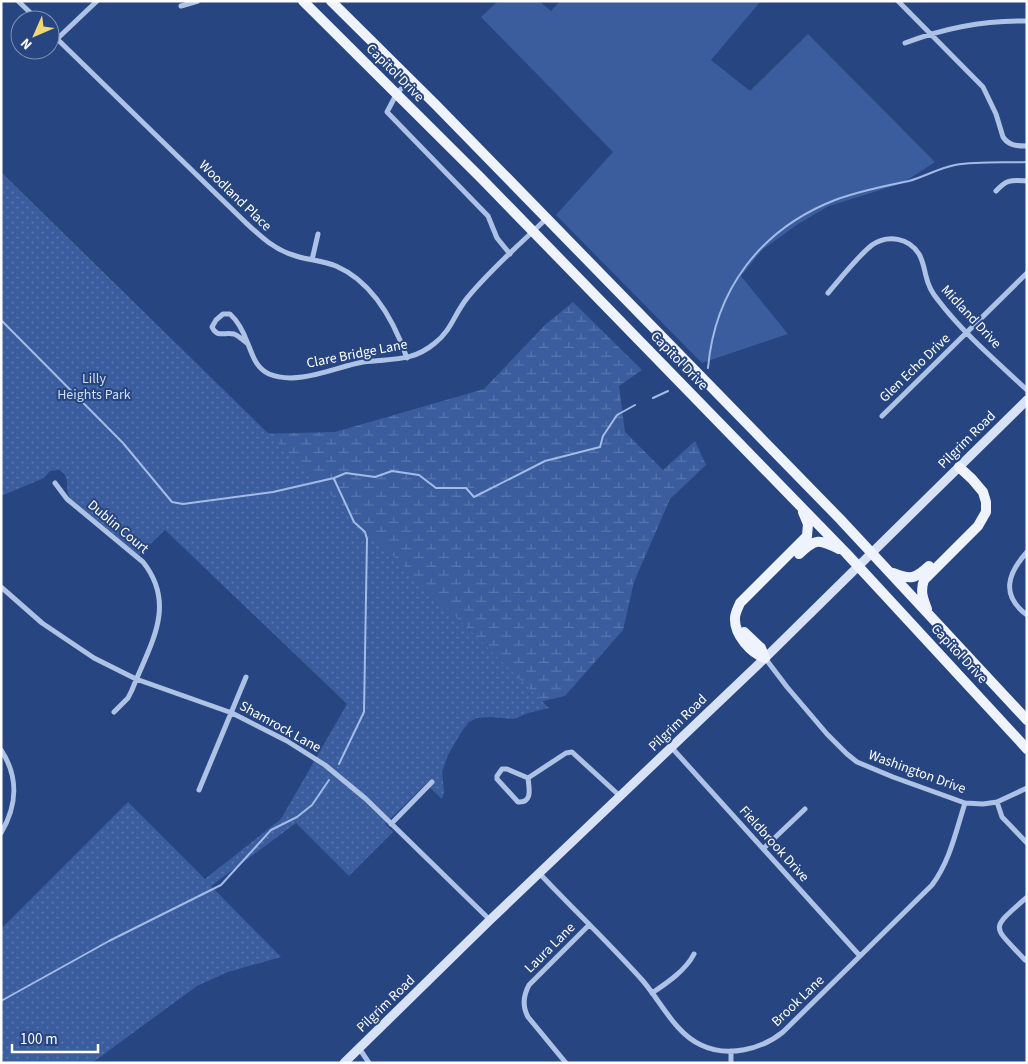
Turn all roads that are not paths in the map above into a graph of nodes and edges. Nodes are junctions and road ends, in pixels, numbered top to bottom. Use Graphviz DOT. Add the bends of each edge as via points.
graph roads {
  1 [pos="18,1"];
  2 [pos="97,1"];
  3 [pos="198,1"];
  4 [pos="303,1"];
  5 [pos="331,1"];
  6 [pos="898,1"];
  7 [pos="181,6"];
  8 [pos="27,10"];
  9 [pos="1027,21"];
  10 [pos="931,34"];
  11 [pos="60,36"];
  12 [pos="60,42"];
  13 [pos="904,43"];
  14 [pos="410,80"];
  15 [pos="397,93"];
  16 [pos="1027,146"];
  17 [pos="1027,181"];
  18 [pos="996,191"];
  19 [pos="546,219"];
  20 [pos="533,232"];
  21 [pos="318,234"];
  22 [pos="510,254"];
  23 [pos="312,260"];
  24 [pos="1027,273"];
  25 [pos="828,293"];
  26 [pos="967,332"];
  27 [pos="248,344"];
  28 [pos="679,354"];
  29 [pos="407,358"];
  30 [pos="666,367"];
  31 [pos="1027,390"];
  32 [pos="1027,400"];
  33 [pos="882,416"];
  34 [pos="957,469"];
  35 [pos="56,483"];
  36 [pos="801,506"];
  37 [pos="1027,552"];
  38 [pos="846,553"];
  39 [pos="888,570"];
  40 [pos="1,587"];
  41 [pos="928,613"];
  42 [pos="1027,615"];
  43 [pos="765,658"];
  44 [pos="246,677"];
  45 [pos="136,679"];
  46 [pos="990,680"];
  47 [pos="976,693"];
  48 [pos="114,712"];
  49 [pos="232,713"];
  50 [pos="1027,720"];
  51 [pos="672,748"];
  52 [pos="1027,749"];
  53 [pos="1,750"];
  54 [pos="528,778"];
  55 [pos="432,782"];
  56 [pos="1027,788"];
  57 [pos="199,790"];
  58 [pos="621,797"];
  59 [pos="997,802"];
  60 [pos="965,803"];
  61 [pos="805,809"];
  62 [pos="391,824"];
  63 [pos="1,832"];
  64 [pos="1027,843"];
  65 [pos="764,848"];
  66 [pos="540,874"];
  67 [pos="1027,897"];
  68 [pos="490,920"];
  69 [pos="589,925"];
  70 [pos="694,954"];
  71 [pos="860,956"];
  72 [pos="1027,958"];
  73 [pos="652,993"];
  74 [pos="359,1048"];
  75 [pos="731,1052"];
  76 [pos="344,1063"];
  77 [pos="369,1063"];
  78 [pos="566,1063"];
  79 [pos="731,1063"];
  1 -- 8 [label="street"];
  2 -- 11 [label="street"];
  3 -- 7 [label="street"];
  4 -- 15 [label="main road, Capitol Drive"];
  5 -- 14 [label="main road, Capitol Drive"];
  6 -- 10 [label="street"];
  9 -- 10 [label="street" via="979,24"];
  10 -- 13 [label="street"];
  10 -- 16 [label="street" via="983,87 992,102 1006,142"];
  12 -- 23 [label="street, Woodland Place" via="260,236 289,254"];
  14 -- 15 [label="street"];
  14 -- 19 [label="main road, Capitol Drive"];
  15 -- 20 [label="main road, Capitol Drive"];
  15 -- 22 [label="street" via="387,112 488,216 497,238"];
  17 -- 18 [label="street" via="1010,180"];
  19 -- 20 [label="street, Clare Bridge Lane"];
  19 -- 28 [label="main road, Capitol Drive"];
  20 -- 22 [label="street, Clare Bridge Lane"];
  20 -- 30 [label="main road, Capitol Drive"];
  21 -- 23 [label="street"];
  22 -- 29 [label="street, Clare Bridge Lane" via="467,297 441,339"];
  23 -- 29 [label="street, Woodland Place" via="347,272 370,290 390,321"];
  24 -- 26 [label="street, Glen Echo Drive"];
  25 -- 26 [label="street, Midland Drive" via="879,241 902,240 914,248 922,260 934,295"];
  26 -- 31 [label="street, Midland Drive"];
  26 -- 33 [label="street, Glen Echo Drive"];
  27 -- 27 [label="street, Clare Bridge Lane" via="230,314 223,314 213,324 218,334 234,334"];
  27 -- 29 [label="street, Clare Bridge Lane" via="260,367 278,376 314,375 364,362"];
  28 -- 30 [label="main road"];
  28 -- 39 [label="main road, Capitol Drive"];
  30 -- 36 [label="main road, Capitol Drive"];
  32 -- 34 [label="main road, Pilgrim Road"];
  34 -- 39 [label="main road" via="979,498 981,509 977,519 916,576 908,578"];
  34 -- 41 [label="main road" via="983,492 986,512 978,526 924,580 921,587"];
  34 -- 43 [label="main road, Pilgrim Road"];
  35 -- 45 [label="street, Dublin Court" via="67,499 138,557 156,585 160,618"];
  36 -- 38 [label="main road, Capitol Drive"];
  36 -- 43 [label="main road" via="808,524 807,536 736,610 739,633 755,654"];
  37 -- 42 [label="street" via="1012,571 1009,588 1018,607"];
  38 -- 43 [label="main road" via="824,542 813,542 744,608 741,620 744,631 761,648"];
  38 -- 47 [label="main road, Capitol Drive"];
  39 -- 41 [label="main road, Capitol Drive"];
  40 -- 45 [label="street, Shamrock Lane" via="54,633"];
  41 -- 46 [label="main road, Capitol Drive"];
  43 -- 51 [label="main road, Pilgrim Road"];
  43 -- 60 [label="street, Washington Drive" via="827,734 857,762"];
  44 -- 49 [label="street"];
  45 -- 48 [label="street, Dublin Court" via="128,698"];
  45 -- 49 [label="street, Shamrock Lane"];
  46 -- 47 [label="main road"];
  46 -- 50 [label="main road, Capitol Drive"];
  47 -- 52 [label="main road, Capitol Drive"];
  49 -- 57 [label="street"];
  49 -- 62 [label="street, Shamrock Lane" via="325,765"];
  51 -- 58 [label="main road, Pilgrim Road"];
  51 -- 65 [label="street, Fieldbrook Drive"];
  53 -- 63 [label="street" via="11,768 14,789 13,807"];
  54 -- 54 [label="street" via="507,769 502,769 497,776 518,802 527,800 530,795"];
  54 -- 58 [label="street" via="572,752"];
  55 -- 62 [label="street"];
  56 -- 59 [label="street"];
  58 -- 66 [label="main road, Pilgrim Road"];
  59 -- 60 [label="street, Washington Drive"];
  59 -- 64 [label="street" via="1002,817"];
  60 -- 71 [label="street, Brook Lane" via="950,854 939,876"];
  61 -- 65 [label="street"];
  62 -- 68 [label="street, Shamrock Lane"];
  65 -- 71 [label="street, Fieldbrook Drive"];
  66 -- 68 [label="main road, Pilgrim Road"];
  66 -- 69 [label="street, Brook Lane"];
  67 -- 72 [label="street" via="1000,921 998,927 1025,960"];
  68 -- 74 [label="main road, Pilgrim Road"];
  69 -- 73 [label="street, Brook Lane"];
  69 -- 78 [label="street, Laura Lane" via="529,985 524,998 528,1016"];
  70 -- 73 [label="street" via="684,968"];
  71 -- 75 [label="street, Brook Lane" via="776,1038 755,1048"];
  73 -- 75 [label="street, Brook Lane" via="693,1041"];
  74 -- 76 [label="main road, Pilgrim Road"];
  74 -- 77 [label="street"];
  75 -- 79 [label="street"];
}
